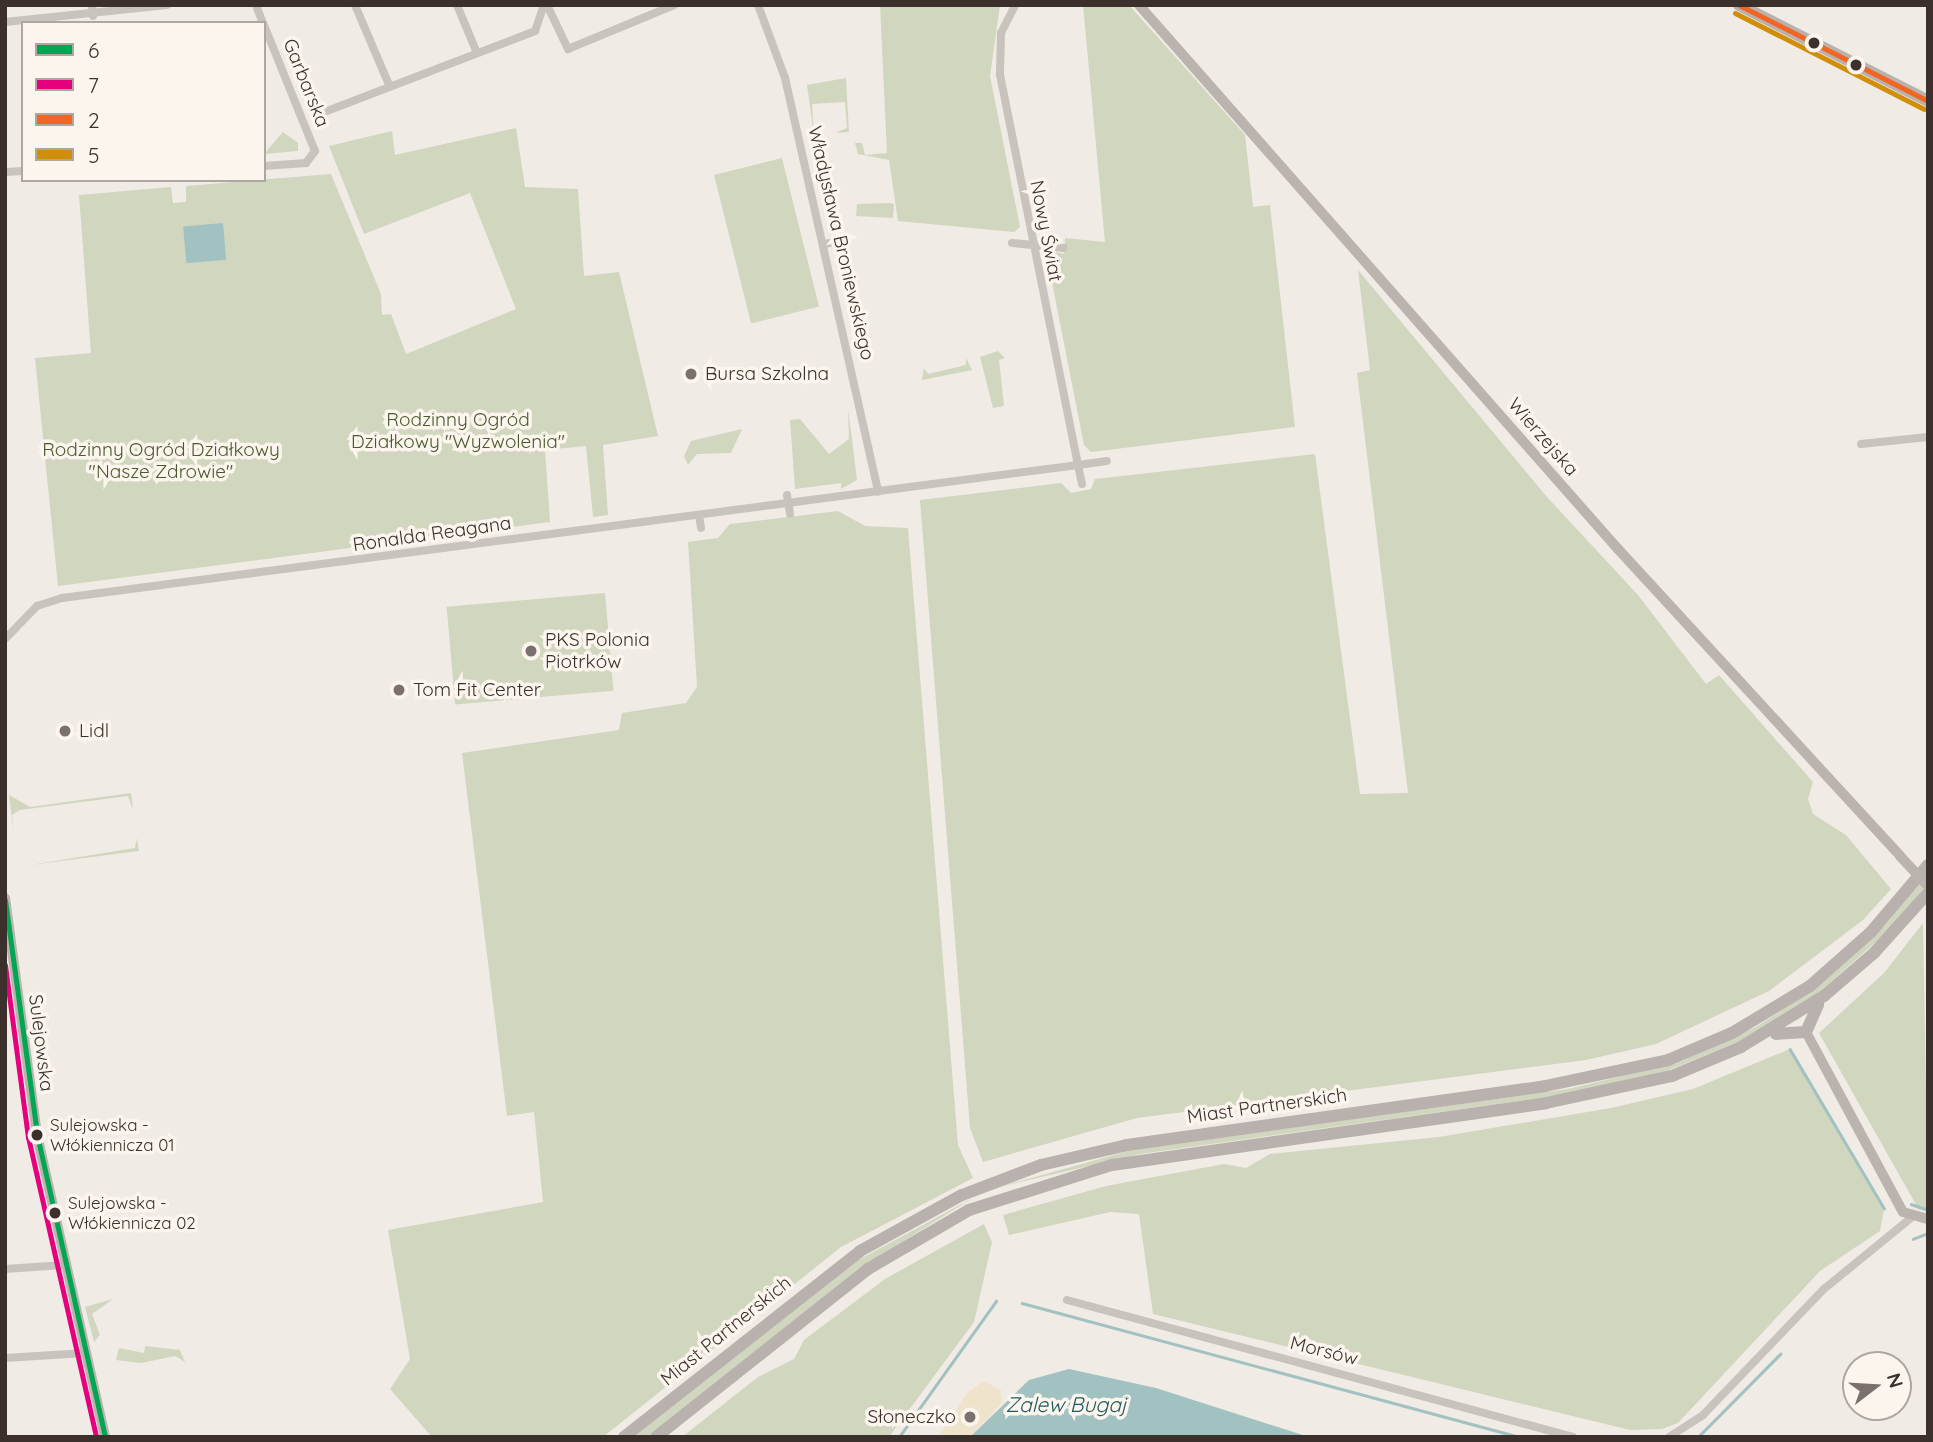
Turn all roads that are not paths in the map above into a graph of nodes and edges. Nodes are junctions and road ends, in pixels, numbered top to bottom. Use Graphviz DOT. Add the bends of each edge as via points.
graph roads {
  1 [pos="92,5"];
  2 [pos="167,5"];
  3 [pos="355,5"];
  4 [pos="457,5"];
  5 [pos="545,5"];
  6 [pos="674,5"];
  7 [pos="758,5"];
  8 [pos="1015,5"];
  9 [pos="1139,5"];
  10 [pos="1739,5"];
  11 [pos="93,16"];
  12 [pos="5,22"];
  13 [pos="554,24"];
  14 [pos="266,29"];
  15 [pos="538,29"];
  16 [pos="477,53"];
  17 [pos="390,87"];
  18 [pos="1928,101"];
  19 [pos="327,111"];
  20 [pos="266,166"];
  21 [pos="845,240"];
  22 [pos="1012,243"];
  23 [pos="825,244"];
  24 [pos="1032,245"];
  25 [pos="1064,248"];
  26 [pos="1928,437"];
  27 [pos="1861,444"];
  28 [pos="1107,461"];
  29 [pos="1078,465"];
  30 [pos="1082,484"];
  31 [pos="878,492"];
  32 [pos="788,499"];
  33 [pos="790,514"];
  34 [pos="699,515"];
  35 [pos="701,528"];
  36 [pos="5,639"];
  37 [pos="1928,864"];
  38 [pos="1928,886"];
  39 [pos="1928,892"];
  40 [pos="5,898"];
  41 [pos="9,957"];
  42 [pos="1825,996"];
  43 [pos="1806,1032"];
  44 [pos="1758,1038"];
  45 [pos="1912,1218"];
  46 [pos="1928,1219"];
  47 [pos="64,1265"];
  48 [pos="5,1269"];
  49 [pos="1066,1300"];
  50 [pos="85,1353"];
  51 [pos="5,1358"];
  52 [pos="105,1437"];
  53 [pos="624,1437"];
  54 [pos="656,1437"];
  55 [pos="1573,1437"];
  56 [pos="1669,1437"];
  1 -- 11 [label="street"];
  2 -- 11 [label="street"];
  3 -- 17 [label="street"];
  4 -- 16 [label="street"];
  5 -- 13 [label="street"];
  5 -- 15 [label="street"];
  6 -- 13 [label="street" via="565,48"];
  7 -- 23 [label="street, Władysława Broniewskiego" via="785,78"];
  8 -- 24 [label="street, Nowy Świat" via="1002,28 999,66"];
  9 -- 38 [label="street, Wierzejska, bridge" via="1618,549"];
  10 -- 18 [label="main road"];
  11 -- 12 [label="street"];
  13 -- 15 [label="street"];
  14 -- 20 [label="street, Garbarska" via="314,154 306,163"];
  15 -- 16 [label="street"];
  16 -- 17 [label="street"];
  17 -- 19 [label="street"];
  21 -- 23 [label="street"];
  22 -- 24 [label="street"];
  23 -- 31 [label="street, Władysława Broniewskiego"];
  24 -- 25 [label="street"];
  24 -- 29 [label="street, Nowy Świat"];
  26 -- 27 [label="street"];
  28 -- 29 [label="street"];
  29 -- 30 [label="street, Nowy Świat"];
  29 -- 31 [label="street"];
  31 -- 32 [label="street, Ronalda Reagana"];
  32 -- 33 [label="street"];
  32 -- 34 [label="street, Ronalda Reagana"];
  34 -- 35 [label="street"];
  34 -- 36 [label="street, Ronalda Reagana" via="62,598 39,605"];
  37 -- 53 [label="main road, Miast Partnerskich" via="1878,926 1810,986 1751,1024 1668,1060 1578,1081 1127,1145 1041,1165 970,1192 860,1251"];
  39 -- 42 [label="main road, Miast Partnerskich" via="1874,953"];
  40 -- 41 [label="street, Sulejowska"];
  41 -- 47 [label="street, Sulejowska" via="34,1119"];
  42 -- 43 [label="main road"];
  42 -- 44 [label="main road, Miast Partnerskich"];
  43 -- 44 [label="main road" via="1794,1029"];
  43 -- 45 [label="street"];
  44 -- 54 [label="main road, Miast Partnerskich" via="1688,1070 1620,1090 1150,1158 1012,1192 935,1227 881,1261"];
  45 -- 46 [label="street"];
  45 -- 56 [label="street" via="1824,1289 1703,1415"];
  47 -- 48 [label="street"];
  47 -- 50 [label="street, Sulejowska"];
  49 -- 55 [label="street, Morsów"];
  50 -- 51 [label="street"];
  50 -- 52 [label="street, Sulejowska"];
}
